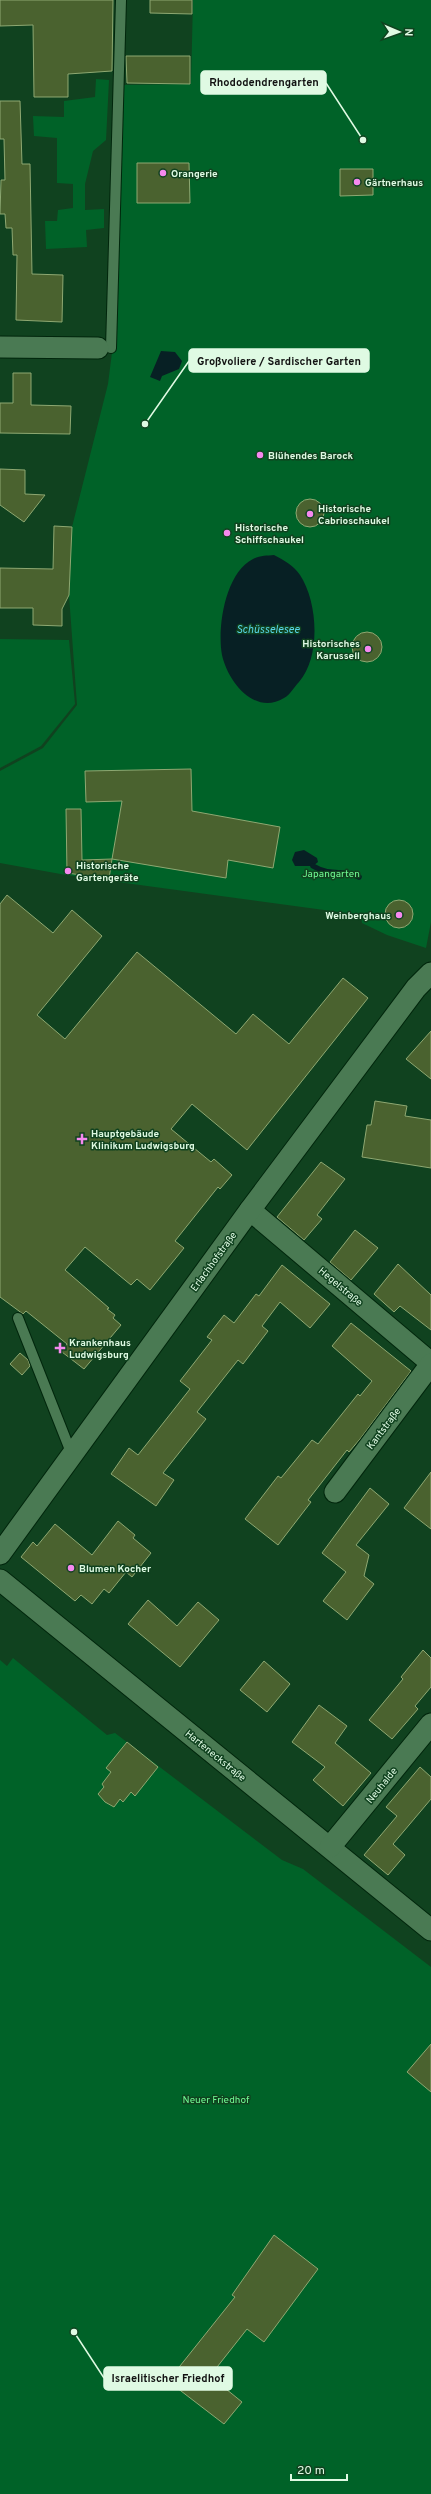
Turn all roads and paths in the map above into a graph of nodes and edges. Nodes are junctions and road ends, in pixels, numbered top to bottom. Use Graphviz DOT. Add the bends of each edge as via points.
graph roads {
  1 [pos="121,0"];
  2 [pos="0,347"];
  3 [pos="105,348"];
  4 [pos="431,973"];
  5 [pos="250,1210"];
  6 [pos="18,1318"];
  7 [pos="431,1364"];
  8 [pos="72,1455"];
  9 [pos="335,1492"];
  10 [pos="0,1554"];
  11 [pos="0,1580"];
  12 [pos="431,1724"];
  13 [pos="330,1847"];
  14 [pos="431,1930"];
  1 -- 3 [label="lane"];
  2 -- 3 [label="street"];
  4 -- 5 [label="street, Erlachhofstraße" via="416,988"];
  5 -- 7 [label="street, Hegelstraße"];
  5 -- 8 [label="street, Erlachhofstraße"];
  6 -- 8 [label="lane"];
  7 -- 9 [label="street, Kantstraße"];
  8 -- 10 [label="street, Erlachhofstraße"];
  11 -- 13 [label="street, Harteneckstraße"];
  12 -- 13 [label="street, Neuhalde"];
  13 -- 14 [label="street, Harteneckstraße"];
}
